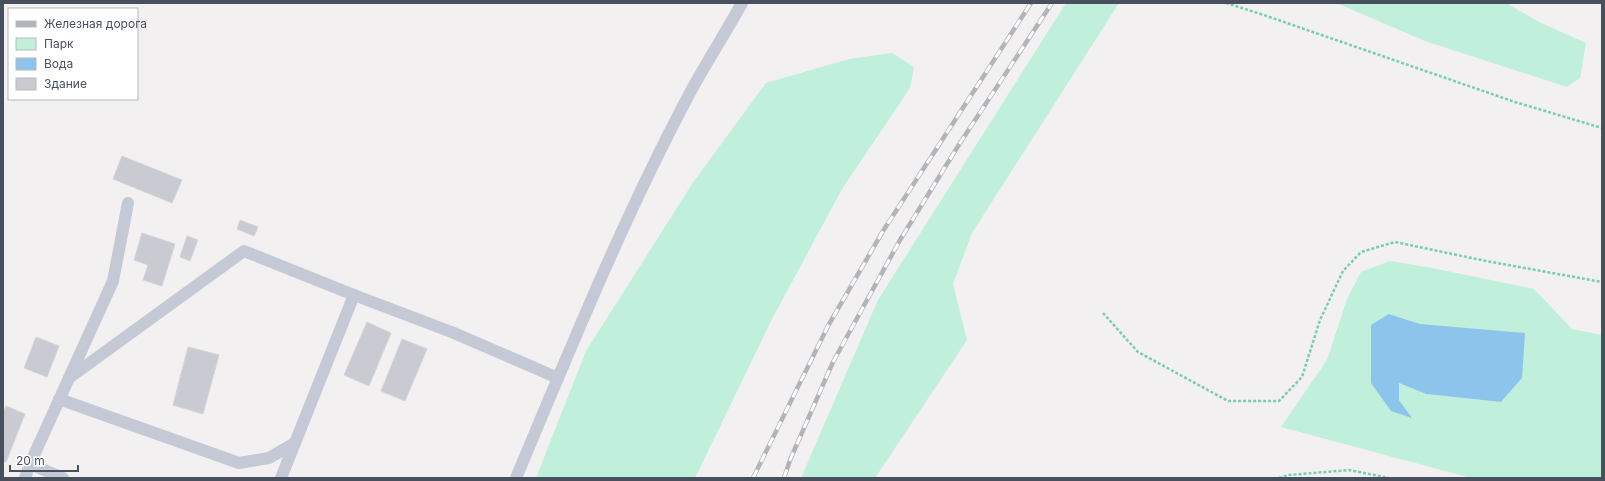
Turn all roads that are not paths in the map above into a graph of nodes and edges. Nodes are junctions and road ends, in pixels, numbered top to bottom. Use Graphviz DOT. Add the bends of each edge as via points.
graph roads {
  1 [pos="742,3"];
  2 [pos="128,202"];
  3 [pos="354,295"];
  4 [pos="69,378"];
  5 [pos="558,378"];
  6 [pos="60,398"];
  7 [pos="295,443"];
  8 [pos="30,464"];
  9 [pos="25,478"];
  10 [pos="63,478"];
  11 [pos="281,478"];
  12 [pos="516,478"];
  1 -- 5 [label="lane" via="692,90 646,183"];
  2 -- 4 [label="lane" via="113,281"];
  3 -- 4 [label="lane" via="244,251"];
  3 -- 5 [label="lane" via="454,333"];
  3 -- 7 [label="lane"];
  4 -- 6 [label="lane"];
  5 -- 12 [label="lane"];
  6 -- 7 [label="lane" via="239,463 269,458"];
  6 -- 8 [label="lane"];
  7 -- 11 [label="lane"];
  8 -- 9 [label="lane"];
  8 -- 10 [label="lane"];
}
